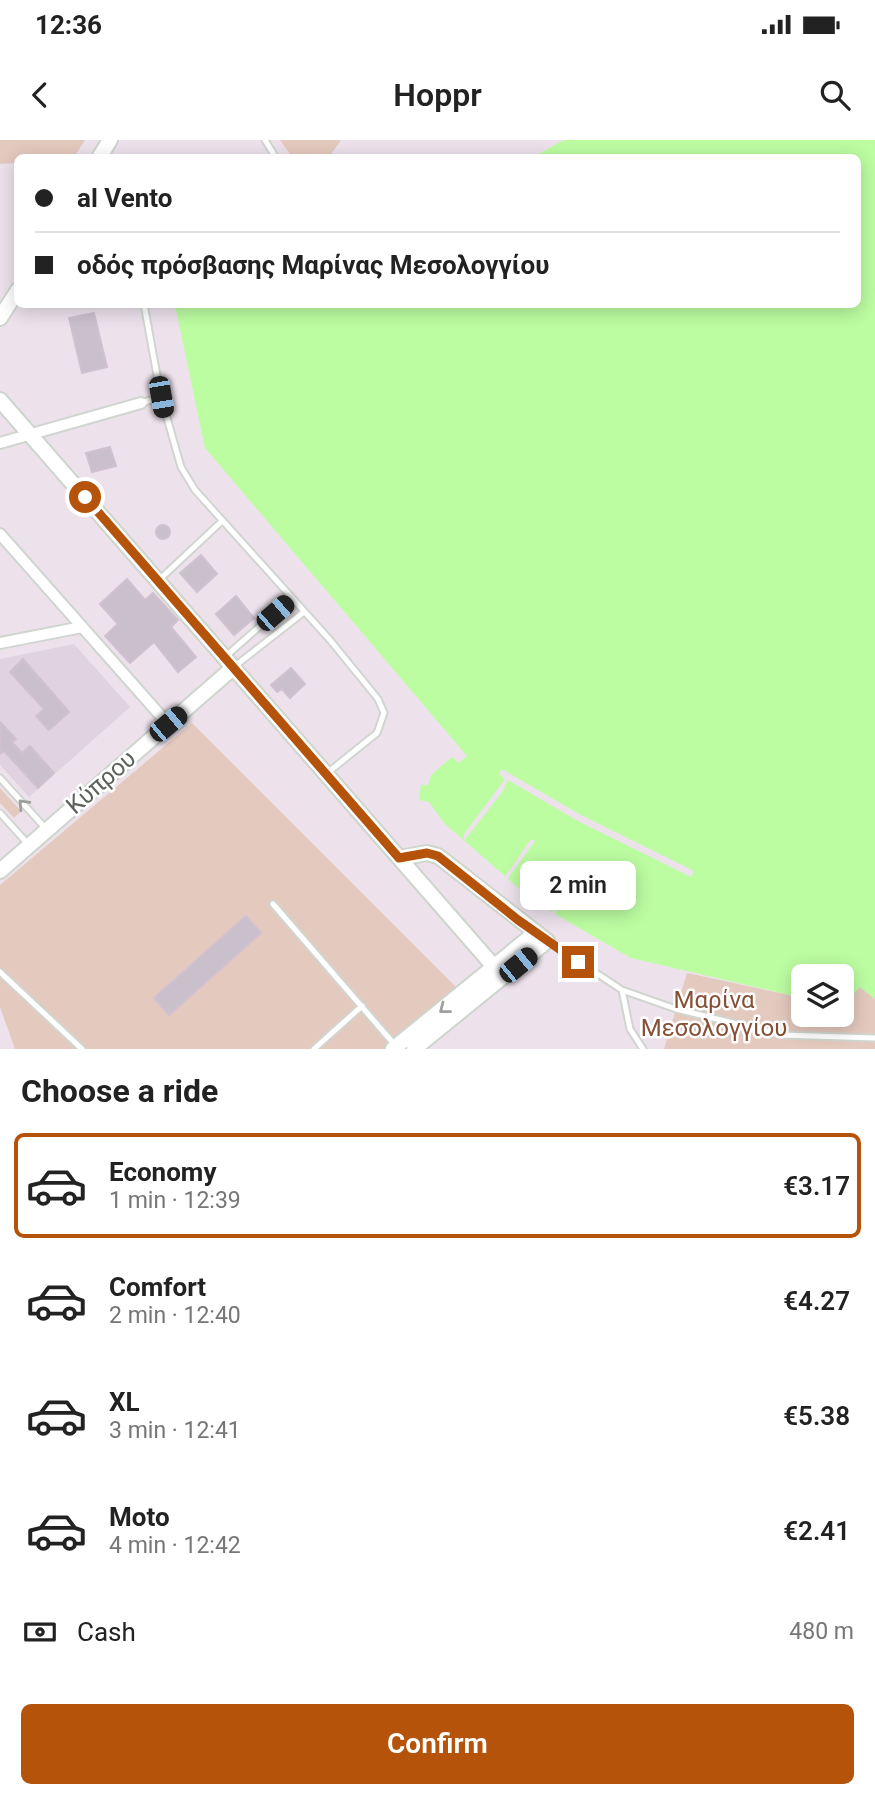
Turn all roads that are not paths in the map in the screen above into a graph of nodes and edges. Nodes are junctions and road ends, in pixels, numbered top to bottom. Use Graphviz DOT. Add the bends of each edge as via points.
graph roads {
  1 [pos="14,296"];
  2 [pos="145,308"];
  3 [pos="0,318"];
  4 [pos="161,397"];
  5 [pos="0,400"];
  6 [pos="141,403"];
  7 [pos="30,434"];
  8 [pos="0,443"];
  9 [pos="222,522"];
  10 [pos="0,534"];
  11 [pos="158,581"];
  12 [pos="292,598"];
  13 [pos="304,612"];
  14 [pos="82,627"];
  15 [pos="0,643"];
  16 [pos="229,662"];
  17 [pos="168,724"];
  18 [pos="326,774"];
  19 [pos="0,778"];
  20 [pos="0,813"];
  21 [pos="47,830"];
  22 [pos="29,845"];
  23 [pos="399,858"];
  24 [pos="0,870"];
  25 [pos="273,904"];
  26 [pos="541,937"];
  27 [pos="0,972"];
  28 [pos="499,973"];
  29 [pos="622,990"];
  30 [pos="362,1006"];
  31 [pos="875,1038"];
  32 [pos="395,1048"];
  33 [pos="82,1049"];
  34 [pos="314,1049"];
  35 [pos="414,1049"];
  36 [pos="643,1049"];
  1 -- 3 [label="street"];
  2 -- 4 [label="lane"];
  4 -- 6 [label="lane"];
  4 -- 9 [label="lane" via="181,467"];
  5 -- 7 [label="street"];
  6 -- 7 [label="street"];
  7 -- 8 [label="street"];
  7 -- 11 [label="street"];
  9 -- 11 [label="lane"];
  9 -- 12 [label="lane"];
  10 -- 14 [label="street"];
  11 -- 16 [label="street"];
  12 -- 13 [label="lane"];
  12 -- 16 [label="lane"];
  13 -- 16 [label="lane"];
  13 -- 18 [label="lane" via="362,679 384,713 377,733"];
  14 -- 15 [label="street"];
  14 -- 17 [label="street"];
  16 -- 17 [label="street, Κύπρου"];
  16 -- 18 [label="street"];
  17 -- 21 [label="street, Κύπρου"];
  18 -- 23 [label="street"];
  21 -- 19 [label="lane, one-way"];
  20 -- 22 [label="lane"];
  21 -- 22 [label="street, Κύπρου"];
  22 -- 24 [label="street, Κύπρου"];
  23 -- 26 [label="street" via="427,853 438,856"];
  23 -- 28 [label="street"];
  25 -- 30 [label="lane"];
  26 -- 28 [label="street"];
  26 -- 29 [label="lane"];
  27 -- 33 [label="lane"];
  28 -- 32 [label="street, one-way"];
  28 -- 35 [label="street"];
  29 -- 31 [label="lane" via="676,1009 782,1035"];
  29 -- 36 [label="lane" via="630,1029"];
  30 -- 32 [label="lane"];
  30 -- 34 [label="lane"];
}
